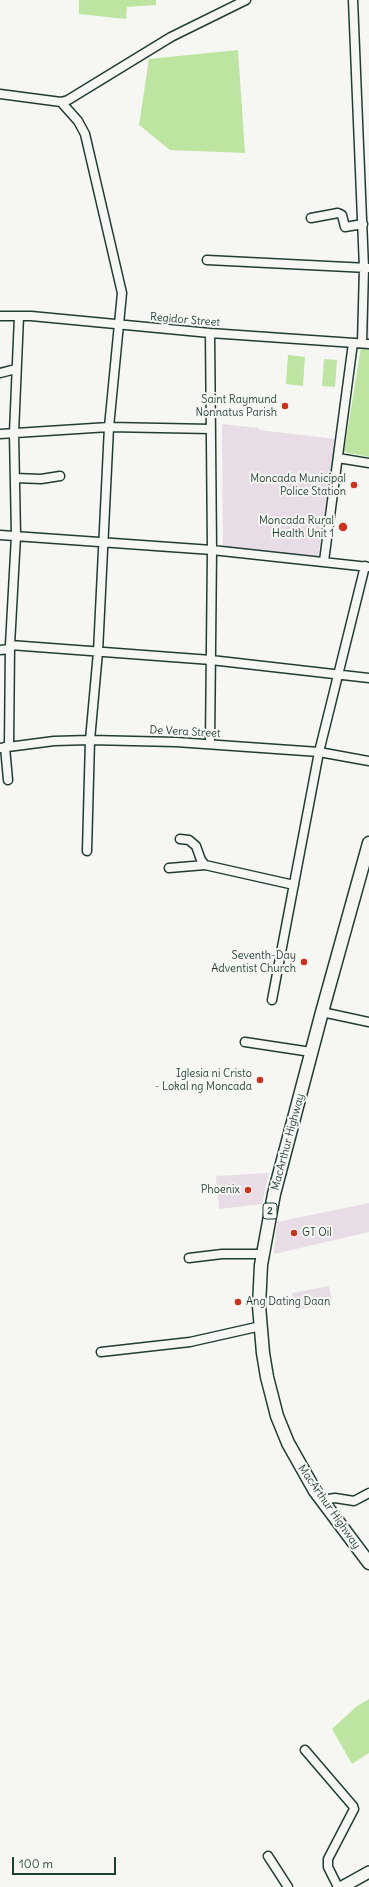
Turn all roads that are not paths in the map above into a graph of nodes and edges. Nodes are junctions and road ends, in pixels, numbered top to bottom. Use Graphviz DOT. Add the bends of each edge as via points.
graph roads {
  1 [pos="246,0"];
  2 [pos="353,0"];
  3 [pos="236,3"];
  4 [pos="0,94"];
  5 [pos="61,102"];
  6 [pos="311,218"];
  7 [pos="362,224"];
  8 [pos="207,260"];
  9 [pos="367,268"];
  10 [pos="0,316"];
  11 [pos="19,316"];
  12 [pos="120,325"];
  13 [pos="210,333"];
  14 [pos="353,343"];
  15 [pos="366,343"];
  16 [pos="16,369"];
  17 [pos="0,373"];
  18 [pos="109,426"];
  19 [pos="212,429"];
  20 [pos="14,433"];
  21 [pos="0,434"];
  22 [pos="338,458"];
  23 [pos="369,463"];
  24 [pos="60,476"];
  25 [pos="16,478"];
  26 [pos="0,535"];
  27 [pos="16,536"];
  28 [pos="104,542"];
  29 [pos="212,550"];
  30 [pos="324,561"];
  31 [pos="367,567"];
  32 [pos="10,647"];
  33 [pos="0,650"];
  34 [pos="98,652"];
  35 [pos="211,660"];
  36 [pos="338,673"];
  37 [pos="369,678"];
  38 [pos="90,740"];
  39 [pos="210,743"];
  40 [pos="5,747"];
  41 [pos="319,752"];
  42 [pos="369,761"];
  43 [pos="8,780"];
  44 [pos="180,839"];
  45 [pos="369,843"];
  46 [pos="87,851"];
  47 [pos="204,865"];
  48 [pos="169,868"];
  49 [pos="294,885"];
  50 [pos="272,1000"];
  51 [pos="322,1012"];
  52 [pos="369,1022"];
  53 [pos="245,1042"];
  54 [pos="311,1052"];
  55 [pos="263,1254"];
  56 [pos="189,1258"];
  57 [pos="261,1326"];
  58 [pos="101,1352"];
  59 [pos="369,1493"];
  60 [pos="322,1500"];
  61 [pos="369,1563"];
  62 [pos="305,1750"];
  63 [pos="268,1856"];
  64 [pos="369,1872"];
  65 [pos="288,1887"];
  66 [pos="338,1887"];
  67 [pos="342,1887"];
  1 -- 3 [label="street"];
  2 -- 7 [label="street"];
  3 -- 5 [label="street" via="171,37 74,98"];
  4 -- 5 [label="street"];
  5 -- 12 [label="street" via="82,127 88,144 107,233 121,283"];
  6 -- 7 [label="street" via="338,213 342,215 345,227"];
  7 -- 9 [label="street"];
  8 -- 9 [label="street"];
  9 -- 15 [label="street"];
  10 -- 11 [label="street, Regidor Street"];
  11 -- 12 [label="street, Regidor Street"];
  11 -- 16 [label="street"];
  12 -- 13 [label="street, Regidor Street"];
  12 -- 18 [label="street"];
  13 -- 14 [label="street, Regidor Street"];
  13 -- 19 [label="street"];
  14 -- 15 [label="street, Regidor Street"];
  14 -- 22 [label="street"];
  16 -- 17 [label="street"];
  16 -- 20 [label="street"];
  18 -- 19 [label="street"];
  18 -- 20 [label="street"];
  18 -- 28 [label="street"];
  19 -- 29 [label="street"];
  20 -- 21 [label="street"];
  20 -- 25 [label="street"];
  22 -- 23 [label="street"];
  22 -- 30 [label="street"];
  24 -- 25 [label="street" via="41,479"];
  25 -- 27 [label="street"];
  26 -- 27 [label="street"];
  27 -- 28 [label="street"];
  27 -- 32 [label="street"];
  28 -- 29 [label="street"];
  28 -- 34 [label="street"];
  29 -- 30 [label="street"];
  29 -- 35 [label="street"];
  30 -- 31 [label="street"];
  31 -- 36 [label="street"];
  32 -- 33 [label="street"];
  32 -- 34 [label="street"];
  32 -- 40 [label="street"];
  34 -- 35 [label="street"];
  34 -- 38 [label="street"];
  35 -- 36 [label="street"];
  35 -- 39 [label="street"];
  36 -- 37 [label="street"];
  36 -- 41 [label="street"];
  38 -- 39 [label="street, De Vera Street"];
  38 -- 40 [label="street, De Vera Street"];
  38 -- 46 [label="street"];
  39 -- 41 [label="street, De Vera Street"];
  40 -- 43 [label="street"];
  41 -- 42 [label="street, De Vera Street"];
  41 -- 49 [label="street"];
  44 -- 47 [label="street" via="189,840 196,846"];
  45 -- 51 [label="highway, MacArthur Highway / 2"];
  47 -- 48 [label="street"];
  47 -- 49 [label="street"];
  49 -- 50 [label="street"];
  51 -- 52 [label="street"];
  51 -- 54 [label="highway, MacArthur Highway / 2"];
  53 -- 54 [label="street"];
  54 -- 55 [label="highway, MacArthur Highway / 2" via="274,1194"];
  55 -- 56 [label="street" via="222,1254"];
  55 -- 57 [label="highway, MacArthur Highway / 2"];
  57 -- 58 [label="street" via="190,1342"];
  57 -- 60 [label="highway, MacArthur Highway / 2" via="267,1378 282,1429 294,1456"];
  59 -- 60 [label="street" via="354,1501 335,1498"];
  60 -- 61 [label="highway, MacArthur Highway / 2"];
  62 -- 66 [label="street" via="354,1809 328,1859 328,1867"];
  63 -- 65 [label="street"];
  64 -- 67 [label="main road"];
}
